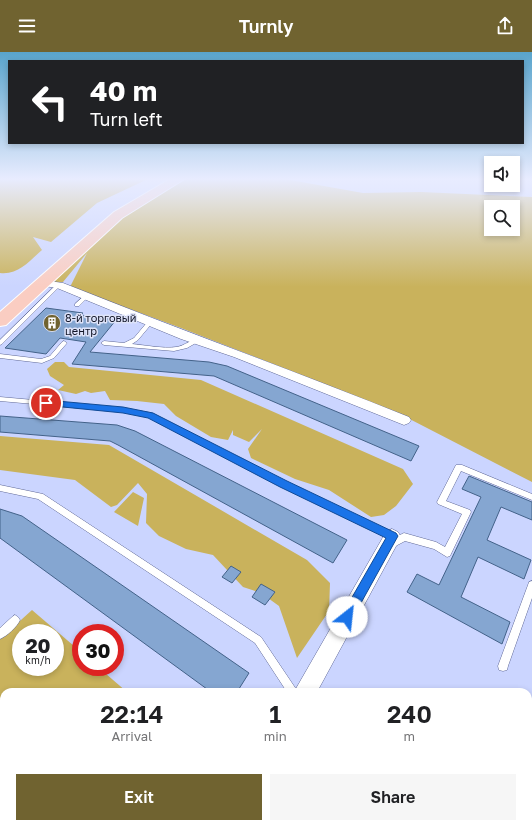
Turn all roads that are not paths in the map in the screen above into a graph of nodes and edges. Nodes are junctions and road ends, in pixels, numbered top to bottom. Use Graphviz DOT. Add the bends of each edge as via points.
graph roads {
  1 [pos="104,214"];
  2 [pos="119,214"];
  3 [pos="46,263"];
  4 [pos="42,283"];
  5 [pos="59,285"];
  6 [pos="86,296"];
  7 [pos="77,305"];
  8 [pos="0,321"];
  9 [pos="150,321"];
  10 [pos="198,340"];
  11 [pos="0,343"];
  12 [pos="64,343"];
  13 [pos="104,343"];
  14 [pos="124,345"];
  15 [pos="0,356"];
  16 [pos="0,399"];
  17 [pos="404,420"];
  18 [pos="0,488"];
  19 [pos="532,498"];
  20 [pos="389,542"];
  21 [pos="532,584"];
  22 [pos="14,620"];
  23 [pos="0,634"];
  24 [pos="503,666"];
  25 [pos="290,688"];
  26 [pos="307,688"];
  1 -- 3 [label="main road"];
  2 -- 4 [label="main road"];
  4 -- 5 [label="street"];
  4 -- 8 [label="main road"];
  5 -- 6 [label="street"];
  5 -- 11 [label="lane"];
  6 -- 7 [label="lane"];
  6 -- 9 [label="street"];
  9 -- 10 [label="street"];
  9 -- 14 [label="lane" via="136,339"];
  10 -- 14 [label="lane" via="186,347 174,349"];
  10 -- 17 [label="street"];
  12 -- 15 [label="lane" via="52,357 42,361"];
  13 -- 14 [label="lane"];
  16 -- 20 [label="lane" via="123,410 150,415"];
  18 -- 25 [label="lane" via="40,496 258,640"];
  19 -- 20 [label="lane" via="460,466 441,502 467,512 447,553 436,546 404,537"];
  20 -- 26 [label="street"];
  21 -- 24 [label="lane"];
  22 -- 23 [label="lane"];
}
